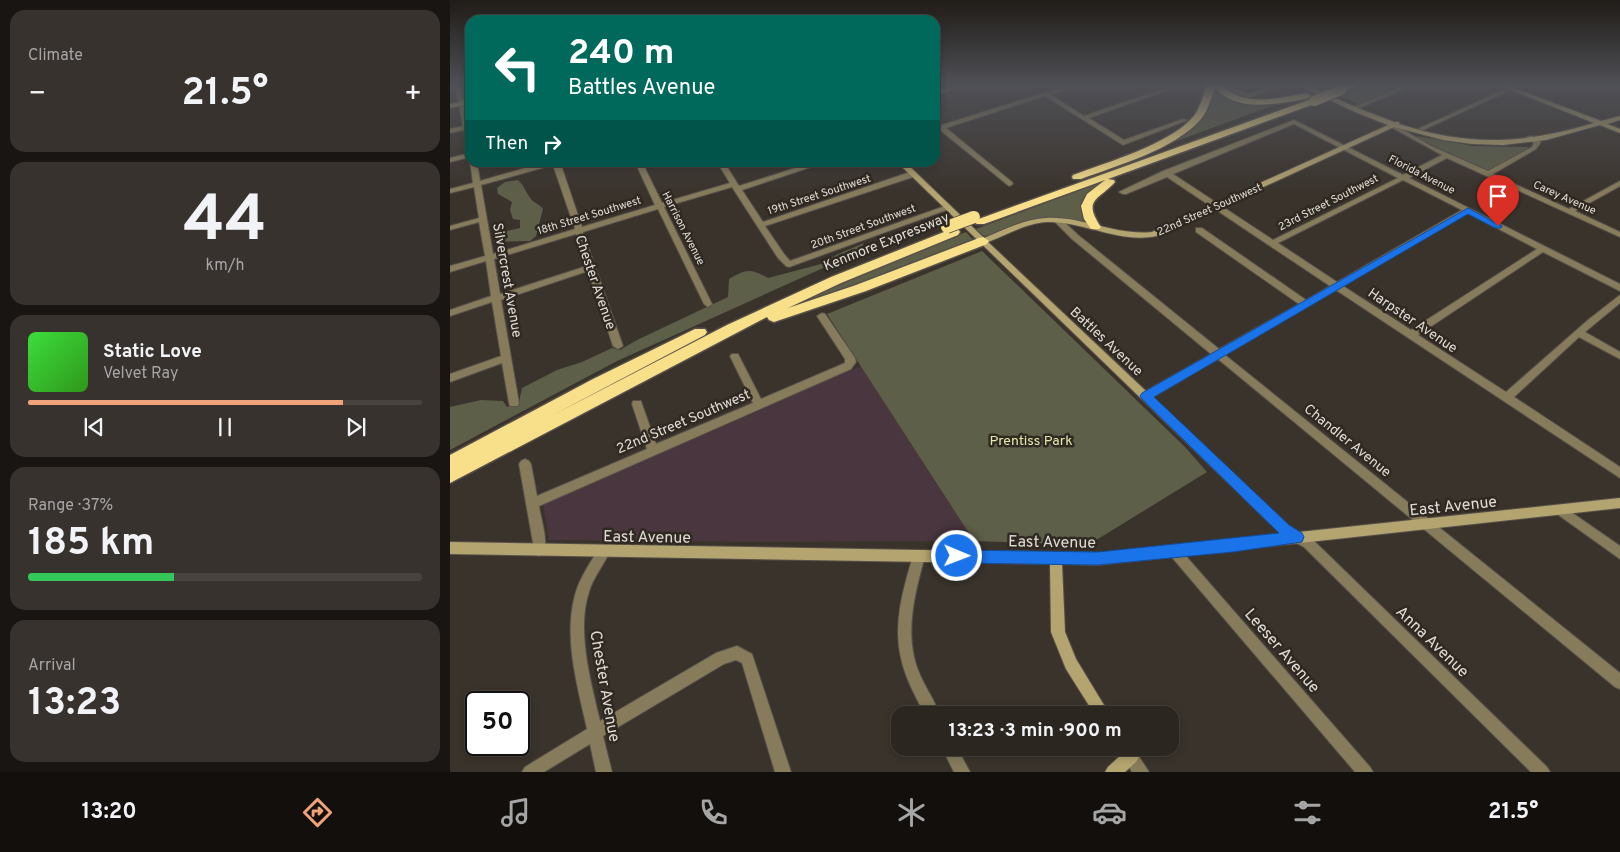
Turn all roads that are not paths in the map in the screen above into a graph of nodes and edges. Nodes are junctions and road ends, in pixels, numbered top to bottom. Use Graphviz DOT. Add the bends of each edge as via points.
graph roads {
  1 [pos="960,121"];
  2 [pos="1089,121"];
  3 [pos="1182,121"];
  4 [pos="1194,121"];
  5 [pos="1246,121"];
  6 [pos="1256,121"];
  7 [pos="1387,121"];
  8 [pos="1438,121"];
  9 [pos="1584,121"];
  10 [pos="1595,121"];
  11 [pos="1608,121"];
  12 [pos="1600,123"];
  13 [pos="1395,124"];
  14 [pos="465,127"];
  15 [pos="940,127"];
  16 [pos="1421,129"];
  17 [pos="940,130"];
  18 [pos="450,131"];
  19 [pos="1620,131"];
  20 [pos="1221,136"];
  21 [pos="1533,138"];
  22 [pos="1346,147"];
  23 [pos="1448,155"];
  24 [pos="465,156"];
  25 [pos="450,160"];
  26 [pos="474,167"];
  27 [pos="538,167"];
  28 [pos="558,167"];
  29 [pos="640,167"];
  30 [pos="723,167"];
  31 [pos="805,167"];
  32 [pos="905,167"];
  33 [pos="1166,173"];
  34 [pos="912,174"];
  35 [pos="1488,174"];
  36 [pos="1404,177"];
  37 [pos="1620,183"];
  38 [pos="476,184"];
  39 [pos="1010,184"];
  40 [pos="735,186"];
  41 [pos="450,191"];
  42 [pos="1123,192"];
  43 [pos="1030,198"];
  44 [pos="660,206"];
  45 [pos="1216,206"];
  46 [pos="948,208"];
  47 [pos="1468,210"];
  48 [pos="1570,211"];
  49 [pos="483,219"];
  50 [pos="977,220"];
  51 [pos="1058,221"];
  52 [pos="761,225"];
  53 [pos="1095,227"];
  54 [pos="450,228"];
  55 [pos="579,230"];
  56 [pos="951,230"];
  57 [pos="1199,230"];
  58 [pos="1620,235"];
  59 [pos="983,242"];
  60 [pos="1273,243"];
  61 [pos="1542,249"];
  62 [pos="489,257"];
  63 [pos="591,267"];
  64 [pos="450,269"];
  65 [pos="1338,286"];
  66 [pos="1619,286"];
  67 [pos="496,298"];
  68 [pos="1620,298"];
  69 [pos="708,304"];
  70 [pos="1306,304"];
  71 [pos="450,313"];
  72 [pos="822,316"];
  73 [pos="732,328"];
  74 [pos="1579,333"];
  75 [pos="1411,335"];
  76 [pos="618,346"];
  77 [pos="1218,354"];
  78 [pos="735,356"];
  79 [pos="1620,356"];
  80 [pos="507,358"];
  81 [pos="450,378"];
  82 [pos="1146,396"];
  83 [pos="1506,398"];
  84 [pos="514,403"];
  85 [pos="637,404"];
  86 [pos="759,405"];
  87 [pos="653,450"];
  88 [pos="450,463"];
  89 [pos="525,464"];
  90 [pos="1620,473"];
  91 [pos="450,476"];
  92 [pos="533,503"];
  93 [pos="1620,503"];
  94 [pos="1561,510"];
  95 [pos="1428,524"];
  96 [pos="1297,537"];
  97 [pos="450,548"];
  98 [pos="539,550"];
  99 [pos="604,551"];
  100 [pos="1174,551"];
  101 [pos="1620,553"];
  102 [pos="919,556"];
  103 [pos="1056,558"];
  104 [pos="1620,682"];
  105 [pos="929,706"];
  106 [pos="1097,706"];
  107 [pos="596,730"];
  108 [pos="953,756"];
  109 [pos="1125,756"];
  110 [pos="1131,756"];
  111 [pos="530,772"];
  112 [pos="604,772"];
  113 [pos="783,772"];
  114 [pos="962,772"];
  115 [pos="1113,772"];
  116 [pos="1141,772"];
  117 [pos="1366,772"];
  118 [pos="1542,772"];
  1 -- 15 [label="street"];
  2 -- 3 [label="street" via="1123,143"];
  4 -- 43 [label="highway" via="1181,132 1148,149"];
  5 -- 43 [label="highway, Kenmore Expressway"];
  6 -- 20 [label="highway, Kenmore Expressway"];
  7 -- 13 [label="main road"];
  8 -- 16 [label="street"];
  9 -- 21 [label="main road"];
  10 -- 12 [label="main road"];
  11 -- 12 [label="main road"];
  12 -- 19 [label="main road"];
  12 -- 21 [label="main road"];
  13 -- 16 [label="main road"];
  13 -- 21 [label="main road" via="1436,137 1473,142 1511,143"];
  13 -- 22 [label="main road, 22nd Street Southwest"];
  13 -- 23 [label="street, Carey Avenue" via="1412,138"];
  14 -- 18 [label="street"];
  16 -- 21 [label="main road" via="1476,138"];
  17 -- 39 [label="street"];
  20 -- 50 [label="highway, Kenmore Expressway"];
  20 -- 53 [label="highway" via="1110,182 1093,193 1086,209"];
  21 -- 35 [label="street" via="1536,146 1530,152"];
  22 -- 33 [label="street, Florida Avenue" via="1294,122"];
  22 -- 36 [label="street, Florida Avenue"];
  22 -- 45 [label="main road, 22nd Street Southwest"];
  23 -- 35 [label="street, Carey Avenue"];
  23 -- 36 [label="street, 23rd Street Southwest"];
  24 -- 25 [label="street"];
  26 -- 38 [label="street, Silvercrest Avenue"];
  27 -- 38 [label="street"];
  28 -- 55 [label="street, Chester Avenue"];
  29 -- 44 [label="street, Harrison Avenue"];
  30 -- 40 [label="street"];
  31 -- 40 [label="street, 18th Street Southwest"];
  32 -- 34 [label="main road, Battles Avenue"];
  33 -- 42 [label="street"];
  33 -- 45 [label="street, Harpster Avenue"];
  34 -- 46 [label="main road, Battles Avenue"];
  34 -- 52 [label="street, 19th Street Southwest"];
  35 -- 48 [label="street, Carey Avenue"];
  36 -- 47 [label="street, Florida Avenue"];
  36 -- 60 [label="street, 23rd Street Southwest"];
  37 -- 48 [label="street"];
  38 -- 41 [label="street"];
  38 -- 49 [label="street, Silvercrest Avenue"];
  40 -- 44 [label="street, 18th Street Southwest"];
  40 -- 52 [label="street"];
  43 -- 50 [label="highway, Kenmore Expressway"];
  44 -- 55 [label="street, 18th Street Southwest"];
  44 -- 69 [label="street, Harrison Avenue"];
  45 -- 53 [label="main road, 22nd Street Southwest" via="1145,236 1120,235"];
  45 -- 60 [label="street, Harpster Avenue"];
  46 -- 52 [label="street, 20th Street Southwest" via="789,264"];
  46 -- 59 [label="main road, Battles Avenue"];
  47 -- 61 [label="street, Florida Avenue"];
  47 -- 65 [label="street"];
  48 -- 58 [label="street, Carey Avenue"];
  49 -- 54 [label="street"];
  49 -- 62 [label="street, Silvercrest Avenue"];
  50 -- 56 [label="highway, Kenmore Expressway"];
  51 -- 53 [label="main road, 22nd Street Southwest"];
  51 -- 59 [label="main road, 22nd Street Southwest" via="1037,222"];
  51 -- 77 [label="street, Chandler Avenue"];
  55 -- 62 [label="street, 18th Street Southwest"];
  55 -- 63 [label="street, Chester Avenue"];
  56 -- 73 [label="highway, Kenmore Expressway"];
  56 -- 88 [label="highway, Kenmore Expressway" via="834,272 710,328 598,383"];
  57 -- 70 [label="street"];
  59 -- 73 [label="highway" via="816,303"];
  59 -- 82 [label="main road, Battles Avenue"];
  60 -- 65 [label="street, Harpster Avenue"];
  61 -- 66 [label="street, Florida Avenue"];
  61 -- 75 [label="street"];
  62 -- 64 [label="street, 18th Street Southwest"];
  62 -- 67 [label="street, Silvercrest Avenue"];
  63 -- 67 [label="street"];
  63 -- 76 [label="street, Chester Avenue"];
  65 -- 70 [label="street"];
  65 -- 75 [label="street, Harpster Avenue"];
  67 -- 71 [label="street"];
  67 -- 80 [label="street, Silvercrest Avenue"];
  68 -- 74 [label="street"];
  70 -- 77 [label="street"];
  72 -- 86 [label="street, 22nd Street Southwest" via="851,362 845,368"];
  73 -- 91 [label="highway, Kenmore Expressway"];
  74 -- 79 [label="street"];
  74 -- 83 [label="street"];
  75 -- 83 [label="street, Harpster Avenue"];
  77 -- 82 [label="street"];
  77 -- 95 [label="street, Chandler Avenue"];
  78 -- 86 [label="street"];
  80 -- 81 [label="street"];
  80 -- 84 [label="street, Silvercrest Avenue"];
  82 -- 96 [label="main road, Battles Avenue" via="1284,529"];
  83 -- 90 [label="street, Harpster Avenue"];
  85 -- 87 [label="street"];
  86 -- 87 [label="street, 22nd Street Southwest"];
  87 -- 92 [label="street, 22nd Street Southwest"];
  89 -- 92 [label="street"];
  92 -- 98 [label="street"];
  93 -- 94 [label="main road, East Avenue"];
  94 -- 95 [label="main road, East Avenue"];
  94 -- 101 [label="street"];
  95 -- 96 [label="main road, East Avenue"];
  95 -- 104 [label="street, Chandler Avenue"];
  96 -- 100 [label="main road, East Avenue"];
  96 -- 118 [label="street, Anna Avenue" via="1308,543"];
  97 -- 98 [label="main road, East Avenue"];
  98 -- 99 [label="main road, East Avenue"];
  99 -- 102 [label="main road, East Avenue"];
  99 -- 107 [label="street, Chester Avenue" via="580,597 577,614 580,653"];
  100 -- 103 [label="main road, East Avenue" via="1098,559"];
  100 -- 117 [label="street, Leeser Avenue"];
  102 -- 103 [label="main road, East Avenue"];
  102 -- 105 [label="street" via="912,578 905,627 906,652"];
  103 -- 106 [label="main road" via="1058,632 1071,664"];
  107 -- 111 [label="street"];
  107 -- 112 [label="street, Chester Avenue"];
  107 -- 113 [label="street" via="737,653 747,659"];
  108 -- 114 [label="street"];
  109 -- 115 [label="main road"];
  110 -- 116 [label="street"];
}
